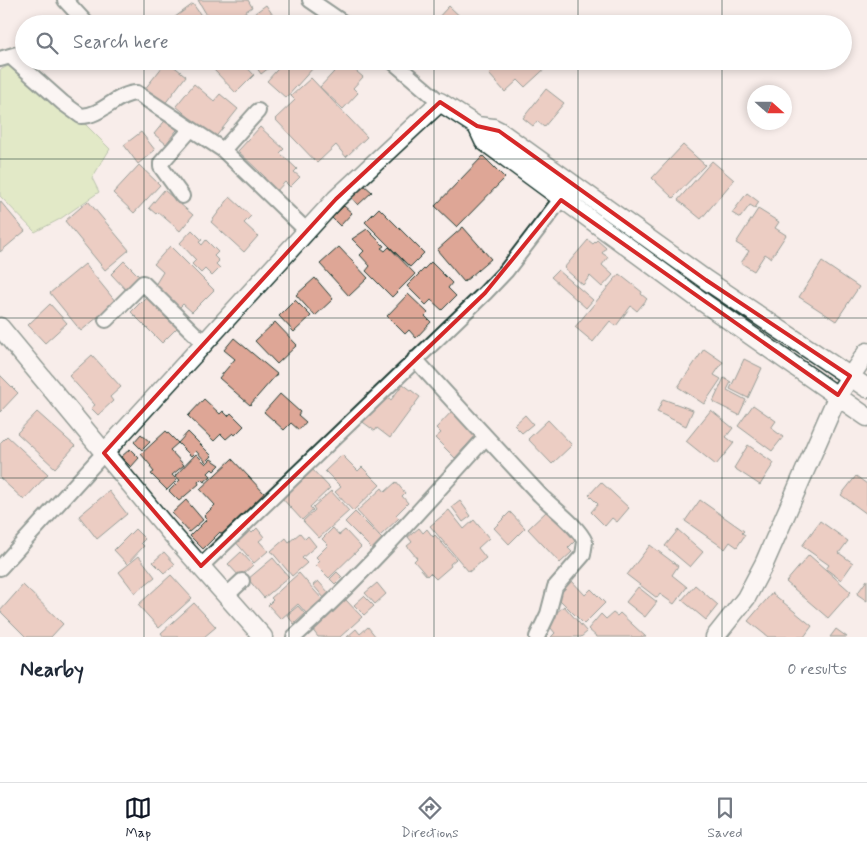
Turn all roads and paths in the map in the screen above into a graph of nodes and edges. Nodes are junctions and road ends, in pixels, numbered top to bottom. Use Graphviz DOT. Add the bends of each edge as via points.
graph roads {
  1 [pos="65,0"];
  2 [pos="310,0"];
  3 [pos="79,15"];
  4 [pos="332,15"];
  5 [pos="5,57"];
  6 [pos="15,65"];
  7 [pos="22,70"];
  8 [pos="403,70"];
  9 [pos="440,102"];
  10 [pos="258,111"];
  11 [pos="478,126"];
  12 [pos="191,129"];
  13 [pos="223,150"];
  14 [pos="572,184"];
  15 [pos="182,196"];
  16 [pos="561,200"];
  17 [pos="306,230"];
  18 [pos="106,320"];
  19 [pos="0,327"];
  20 [pos="204,343"];
  21 [pos="867,352"];
  22 [pos="415,359"];
  23 [pos="850,376"];
  24 [pos="867,388"];
  25 [pos="838,395"];
  26 [pos="867,417"];
  27 [pos="486,437"];
  28 [pos="104,453"];
  29 [pos="200,566"];
  30 [pos="0,568"];
  31 [pos="242,582"];
  32 [pos="227,595"];
  33 [pos="263,637"];
  34 [pos="294,637"];
  35 [pos="537,637"];
  36 [pos="715,637"];
  1 -- 3 [label="street"];
  2 -- 4 [label="street"];
  5 -- 6 [label="street"];
  7 -- 12 [label="street" via="81,116 137,93"];
  8 -- 9 [label="street"];
  9 -- 11 [label="street"];
  9 -- 17 [label="street" via="363,171"];
  10 -- 13 [label="street"];
  11 -- 14 [label="street" via="498,131"];
  11 -- 16 [label="street" via="484,141"];
  12 -- 13 [label="street"];
  12 -- 15 [label="street" via="161,163"];
  13 -- 17 [label="street"];
  14 -- 16 [label="street"];
  14 -- 23 [label="street" via="706,280"];
  16 -- 22 [label="street" via="506,271"];
  16 -- 25 [label="street"];
  17 -- 20 [label="street"];
  18 -- 20 [label="street" via="143,283"];
  19 -- 28 [label="street"];
  20 -- 28 [label="street"];
  21 -- 23 [label="street"];
  22 -- 27 [label="street"];
  22 -- 29 [label="street"];
  23 -- 24 [label="street"];
  23 -- 25 [label="street"];
  25 -- 26 [label="street"];
  25 -- 36 [label="street" via="764,564 746,598"];
  27 -- 34 [label="street" via="330,605"];
  27 -- 35 [label="street" via="585,542 583,555 555,587 548,614"];
  28 -- 29 [label="street"];
  28 -- 30 [label="street"];
  29 -- 32 [label="street"];
  31 -- 32 [label="street"];
  32 -- 33 [label="street"];
}
